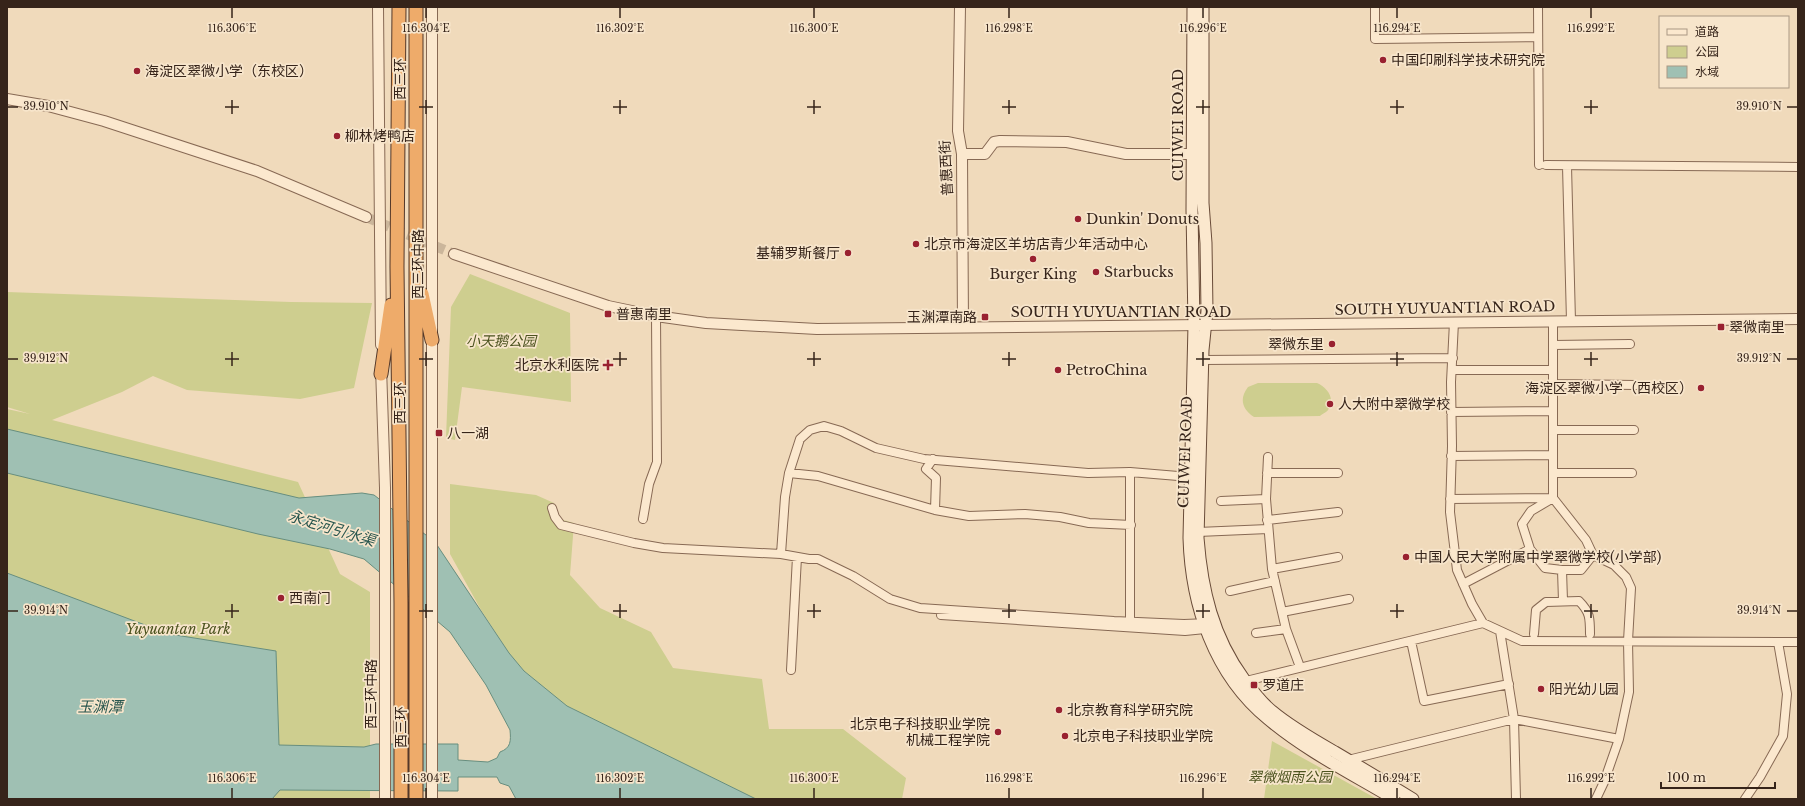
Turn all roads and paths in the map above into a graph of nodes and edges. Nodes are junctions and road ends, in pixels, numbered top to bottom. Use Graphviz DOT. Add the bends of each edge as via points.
graph roads {
  1 [pos="378,7"];
  2 [pos="399,7"];
  3 [pos="416,7"];
  4 [pos="432,7"];
  5 [pos="960,7"];
  6 [pos="1193,7"];
  7 [pos="1202,7"];
  8 [pos="1374,7"];
  9 [pos="1538,7"];
  10 [pos="1538,37"];
  11 [pos="7,99"];
  12 [pos="962,154"];
  13 [pos="1193,154"];
  14 [pos="1567,166"];
  15 [pos="1798,167"];
  16 [pos="366,217"];
  17 [pos="454,254"];
  18 [pos="397,267"];
  19 [pos="416,270"];
  20 [pos="656,316"];
  21 [pos="1798,319"];
  22 [pos="1553,321"];
  23 [pos="1571,321"];
  24 [pos="1454,322"];
  25 [pos="1200,325"];
  26 [pos="963,327"];
  27 [pos="432,340"];
  28 [pos="1630,344"];
  29 [pos="1553,345"];
  30 [pos="1453,358"];
  31 [pos="1203,360"];
  32 [pos="1452,370"];
  33 [pos="1553,370"];
  34 [pos="381,374"];
  35 [pos="1553,384"];
  36 [pos="1636,385"];
  37 [pos="1553,411"];
  38 [pos="1451,412"];
  39 [pos="1553,430"];
  40 [pos="1634,430"];
  41 [pos="1451,456"];
  42 [pos="1553,456"];
  43 [pos="1268,457"];
  44 [pos="933,459"];
  45 [pos="1130,472"];
  46 [pos="789,473"];
  47 [pos="1267,473"];
  48 [pos="1338,473"];
  49 [pos="1553,473"];
  50 [pos="1632,473"];
  51 [pos="1190,477"];
  52 [pos="1552,498"];
  53 [pos="1266,499"];
  54 [pos="1450,499"];
  55 [pos="1221,501"];
  56 [pos="552,508"];
  57 [pos="935,510"];
  58 [pos="1338,512"];
  59 [pos="643,519"];
  60 [pos="1267,520"];
  61 [pos="1131,526"];
  62 [pos="1268,529"];
  63 [pos="1198,532"];
  64 [pos="1530,549"];
  65 [pos="781,554"];
  66 [pos="1593,556"];
  67 [pos="797,557"];
  68 [pos="1338,557"];
  69 [pos="1272,569"];
  70 [pos="1562,570"];
  71 [pos="1275,581"];
  72 [pos="1463,584"];
  73 [pos="1230,591"];
  74 [pos="1349,599"];
  75 [pos="1563,601"];
  76 [pos="1282,612"];
  77 [pos="1483,623"];
  78 [pos="1130,624"];
  79 [pos="1207,625"];
  80 [pos="1286,629"];
  81 [pos="1500,631"];
  82 [pos="1256,633"];
  83 [pos="1534,634"];
  84 [pos="1590,634"];
  85 [pos="1411,641"];
  86 [pos="1628,642"];
  87 [pos="1778,642"];
  88 [pos="1798,642"];
  89 [pos="1300,667"];
  90 [pos="791,670"];
  91 [pos="1246,681"];
  92 [pos="1509,684"];
  93 [pos="1514,719"];
  94 [pos="1619,739"];
  95 [pos="1348,760"];
  96 [pos="385,795"];
  97 [pos="401,795"];
  98 [pos="416,795"];
  99 [pos="432,795"];
  100 [pos="1599,798"];
  101 [pos="1394,799"];
  102 [pos="1413,799"];
  103 [pos="1516,799"];
  104 [pos="1744,799"];
  1 -- 34 [label="street"];
  2 -- 18 [label="highway, 西三环"];
  3 -- 19 [label="highway, 西三环"];
  4 -- 27 [label="street, 西三环中路"];
  5 -- 12 [label="street, 普惠西街" via="958,131"];
  6 -- 13 [label="main road, CUIWEI ROAD"];
  7 -- 25 [label="main road, CUIWEI ROAD" via="1203,203 1207,311"];
  8 -- 10 [label="street" via="1375,39"];
  9 -- 10 [label="street"];
  10 -- 14 [label="street" via="1542,165"];
  11 -- 16 [label="street" via="48,106 104,121 257,171"];
  12 -- 13 [label="street" via="985,154 994,142 1000,141 1067,142 1126,154"];
  12 -- 26 [label="street, 普惠西街"];
  13 -- 25 [label="main road, CUIWEI ROAD"];
  14 -- 15 [label="street"];
  14 -- 23 [label="street"];
  17 -- 20 [label="street, SOUTH YUYUANTIAN ROAD" via="608,306"];
  18 -- 34 [label="highway"];
  18 -- 97 [label="highway, 西三环"];
  19 -- 27 [label="highway"];
  19 -- 98 [label="highway, 西三环"];
  20 -- 26 [label="street, SOUTH YUYUANTIAN ROAD" via="706,324 817,328"];
  20 -- 59 [label="street" via="657,462 649,484"];
  21 -- 23 [label="street, SOUTH YUYUANTIAN ROAD"];
  22 -- 23 [label="street, SOUTH YUYUANTIAN ROAD"];
  22 -- 24 [label="street, SOUTH YUYUANTIAN ROAD"];
  22 -- 29 [label="street"];
  24 -- 25 [label="street, SOUTH YUYUANTIAN ROAD"];
  24 -- 30 [label="street"];
  25 -- 26 [label="street, SOUTH YUYUANTIAN ROAD"];
  25 -- 31 [label="main road, CUIWEI ROAD"];
  25 -- 51 [label="main road, CUIWEI ROAD"];
  27 -- 99 [label="street, 西三环中路"];
  28 -- 29 [label="street"];
  29 -- 33 [label="street"];
  30 -- 31 [label="street"];
  30 -- 32 [label="street"];
  31 -- 63 [label="main road, CUIWEI ROAD"];
  32 -- 33 [label="street"];
  32 -- 38 [label="street"];
  33 -- 35 [label="street"];
  34 -- 96 [label="street, 西三环中路"];
  35 -- 36 [label="street"];
  35 -- 37 [label="street"];
  37 -- 38 [label="street"];
  37 -- 39 [label="street"];
  38 -- 41 [label="street"];
  39 -- 40 [label="street"];
  39 -- 42 [label="street"];
  41 -- 42 [label="street"];
  41 -- 54 [label="street"];
  42 -- 49 [label="street"];
  43 -- 47 [label="street"];
  44 -- 45 [label="street" via="1088,473"];
  44 -- 46 [label="street" via="876,448 841,431 824,426 810,430 800,439"];
  44 -- 57 [label="street" via="926,469 936,478"];
  45 -- 51 [label="street"];
  45 -- 61 [label="street"];
  46 -- 57 [label="street" via="818,476"];
  46 -- 65 [label="street"];
  47 -- 48 [label="street"];
  47 -- 53 [label="street"];
  49 -- 50 [label="street"];
  49 -- 52 [label="street"];
  51 -- 79 [label="main road, CUIWEI ROAD" via="1190,566 1195,595"];
  52 -- 54 [label="street"];
  52 -- 64 [label="street" via="1531,511 1522,524"];
  52 -- 66 [label="street" via="1586,540"];
  53 -- 55 [label="street"];
  53 -- 60 [label="street"];
  54 -- 72 [label="street" via="1457,570"];
  56 -- 65 [label="street" via="561,525 634,543 663,548"];
  57 -- 61 [label="street" via="969,516 1025,514"];
  58 -- 60 [label="street"];
  60 -- 62 [label="street"];
  61 -- 78 [label="street"];
  62 -- 63 [label="street"];
  62 -- 69 [label="street"];
  63 -- 79 [label="main road, CUIWEI ROAD"];
  64 -- 70 [label="street" via="1545,568"];
  64 -- 72 [label="street"];
  65 -- 67 [label="street"];
  66 -- 70 [label="street" via="1581,570"];
  66 -- 86 [label="street" via="1614,565 1626,577 1631,588"];
  67 -- 78 [label="street" via="818,559 853,576 890,599 920,608"];
  67 -- 90 [label="street"];
  68 -- 69 [label="street"];
  69 -- 71 [label="street"];
  70 -- 75 [label="street"];
  71 -- 73 [label="street"];
  71 -- 76 [label="street"];
  72 -- 77 [label="street"];
  74 -- 76 [label="street"];
  75 -- 83 [label="street" via="1546,602 1536,610"];
  75 -- 84 [label="street" via="1578,601 1588,610"];
  76 -- 80 [label="street"];
  77 -- 81 [label="street"];
  77 -- 85 [label="street"];
  78 -- 79 [label="street"];
  79 -- 91 [label="main road, CUIWEI ROAD"];
  79 -- 101 [label="main road, CUIWEI ROAD" via="1210,642 1225,668 1267,719 1294,739"];
  80 -- 82 [label="street"];
  80 -- 89 [label="street"];
  81 -- 86 [label="street" via="1522,641"];
  81 -- 92 [label="street"];
  85 -- 89 [label="street"];
  85 -- 92 [label="street" via="1424,702"];
  86 -- 87 [label="street"];
  86 -- 94 [label="street" via="1629,692"];
  87 -- 88 [label="street"];
  87 -- 104 [label="street" via="1788,694 1783,736 1760,778"];
  89 -- 91 [label="street"];
  91 -- 95 [label="main road, CUIWEI ROAD" via="1271,711"];
  92 -- 93 [label="street"];
  93 -- 94 [label="street"];
  93 -- 95 [label="street"];
  93 -- 103 [label="street"];
  94 -- 100 [label="street"];
  95 -- 102 [label="main road, CUIWEI ROAD"];
}
